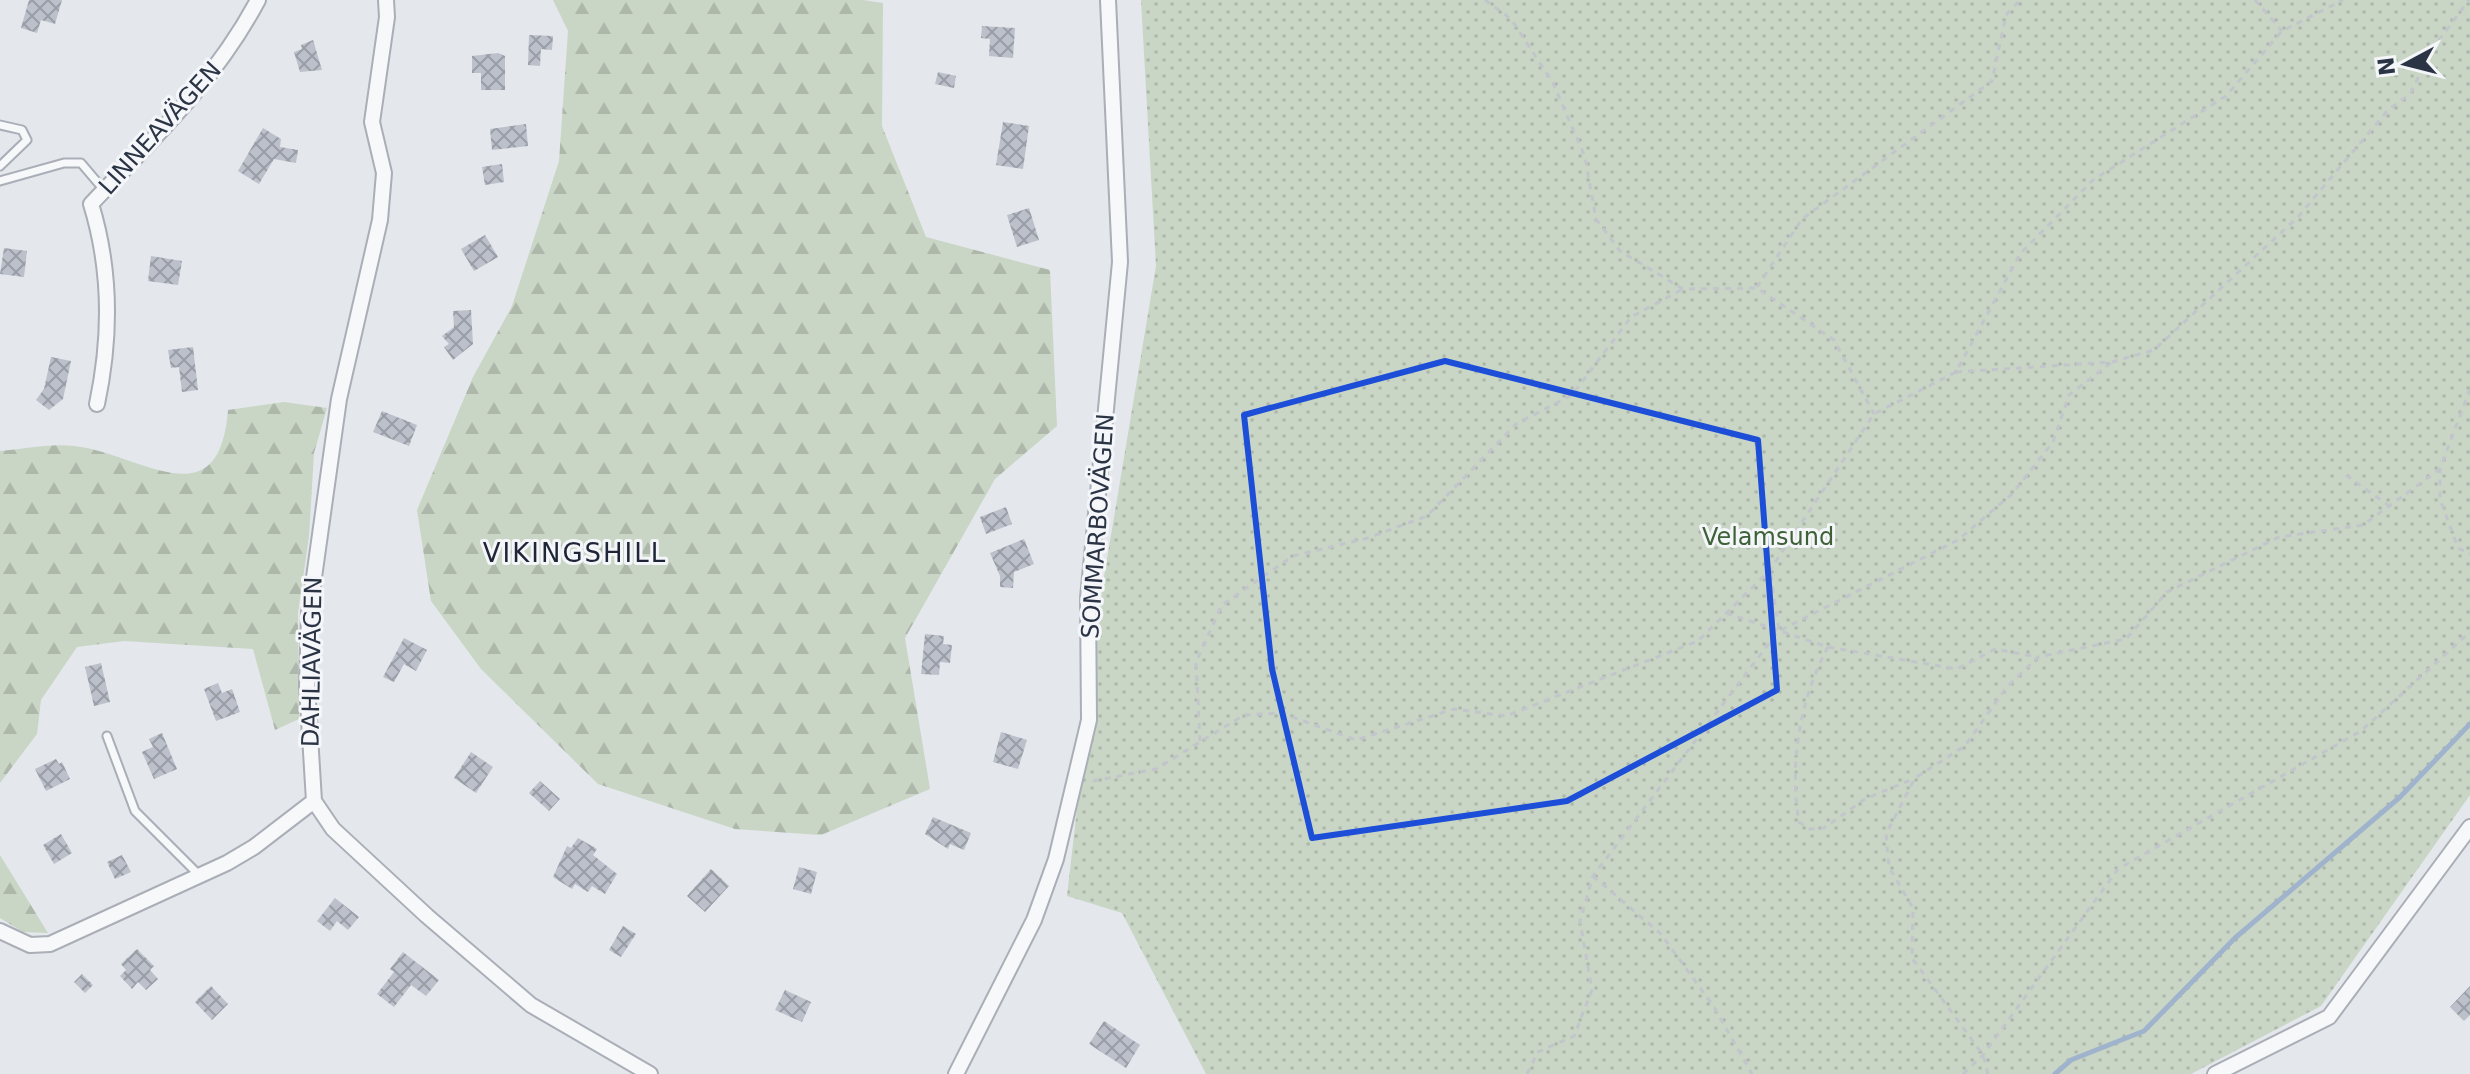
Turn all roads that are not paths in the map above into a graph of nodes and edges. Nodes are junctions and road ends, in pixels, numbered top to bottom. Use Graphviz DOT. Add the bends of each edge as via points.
graph roads {
  1 [pos="258,0"];
  2 [pos="386,0"];
  3 [pos="1108,0"];
  4 [pos="0,125"];
  5 [pos="0,166"];
  6 [pos="0,181"];
  7 [pos="104,190"];
  8 [pos="97,404"];
  9 [pos="107,736"];
  10 [pos="314,801"];
  11 [pos="2470,827"];
  12 [pos="200,877"];
  13 [pos="0,931"];
  14 [pos="963,1070"];
  15 [pos="650,1074"];
  16 [pos="2215,1074"];
  1 -- 7 [label="street, LINNEAVÄGEN" via="233,46 189,104"];
  2 -- 10 [label="street, DAHLIAVÄGEN" via="372,122 384,173 380,220 339,399 309,613"];
  3 -- 14 [label="street, SOMMARBOVÄGEN" via="1120,262 1088,598 1089,720 1056,859 1034,920"];
  4 -- 5 [label="lane" via="22,130 27,140"];
  6 -- 7 [label="lane" via="81,163"];
  7 -- 8 [label="street, LINNEAVÄGEN" via="91,204 109,322"];
  9 -- 12 [label="lane" via="135,811"];
  10 -- 12 [label="street" via="254,847"];
  10 -- 15 [label="street" via="333,829 531,1005"];
  11 -- 16 [label="street" via="2329,1017"];
  12 -- 13 [label="street" via="50,944 30,945"];
}
